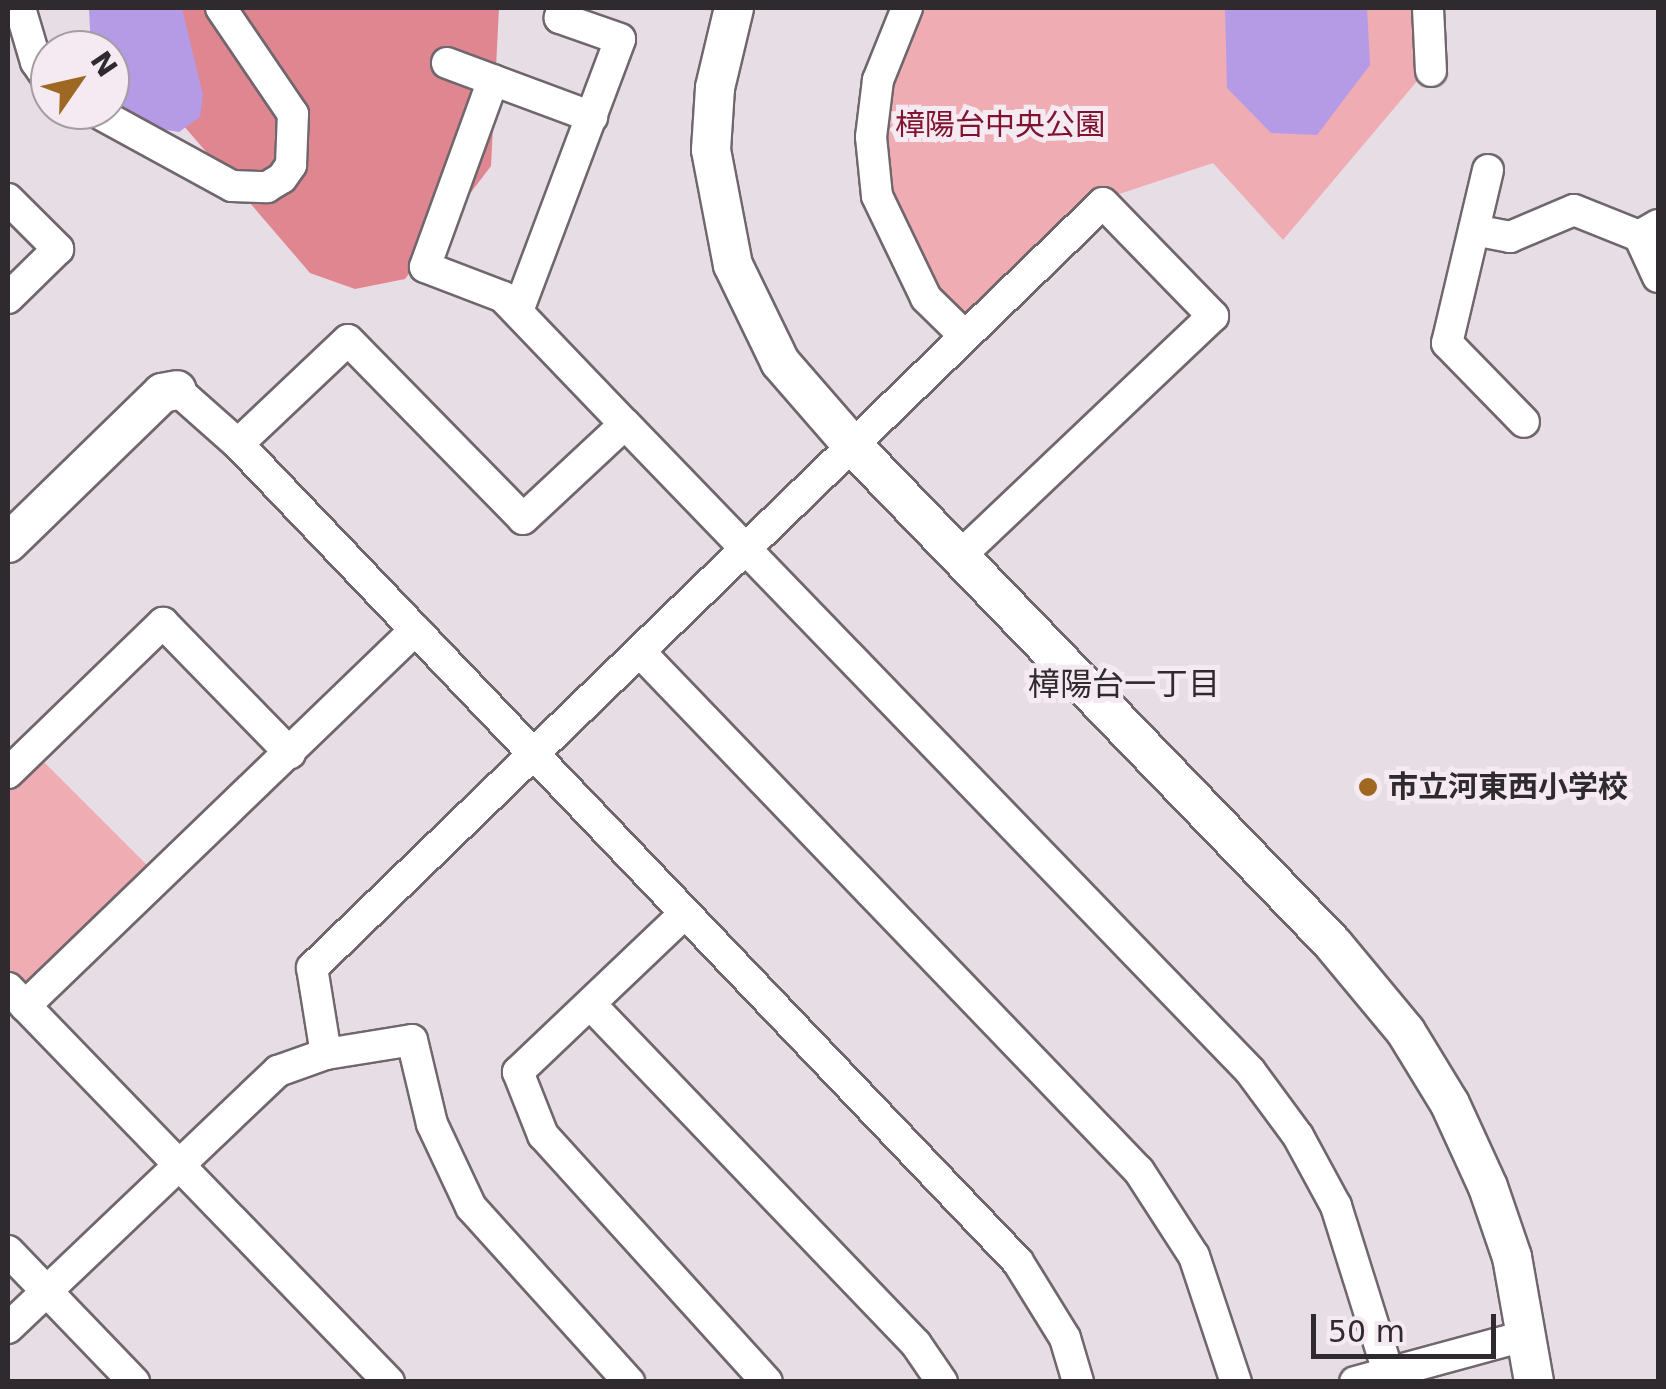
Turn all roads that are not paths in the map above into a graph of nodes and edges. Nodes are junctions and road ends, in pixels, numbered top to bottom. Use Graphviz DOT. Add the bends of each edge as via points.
graph roads {
  1 [pos="20,8"];
  2 [pos="221,8"];
  3 [pos="562,8"];
  4 [pos="734,8"];
  5 [pos="908,8"];
  6 [pos="1428,8"];
  7 [pos="30,42"];
  8 [pos="447,64"];
  9 [pos="1431,71"];
  10 [pos="493,80"];
  11 [pos="592,117"];
  12 [pos="130,130"];
  13 [pos="1488,170"];
  14 [pos="8,199"];
  15 [pos="1474,230"];
  16 [pos="1649,231"];
  17 [pos="1658,277"];
  18 [pos="8,298"];
  19 [pos="518,311"];
  20 [pos="965,336"];
  21 [pos="176,390"];
  22 [pos="1524,422"];
  23 [pos="625,424"];
  24 [pos="238,444"];
  25 [pos="853,446"];
  26 [pos="8,543"];
  27 [pos="748,547"];
  28 [pos="960,556"];
  29 [pos="415,630"];
  30 [pos="640,652"];
  31 [pos="290,753"];
  32 [pos="533,753"];
  33 [pos="8,773"];
  34 [pos="683,916"];
  35 [pos="16,997"];
  36 [pos="592,1006"];
  37 [pos="326,1054"];
  38 [pos="180,1166"];
  39 [pos="8,1251"];
  40 [pos="46,1291"];
  41 [pos="8,1328"];
  42 [pos="1528,1335"];
  43 [pos="1388,1372"];
  44 [pos="134,1382"];
  45 [pos="389,1382"];
  46 [pos="630,1382"];
  47 [pos="767,1382"];
  48 [pos="942,1382"];
  49 [pos="1078,1382"];
  50 [pos="1236,1382"];
  51 [pos="1355,1382"];
  52 [pos="1534,1382"];
  1 -- 7 [label="street"];
  2 -- 12 [label="street" via="293,114 291,165 282,178 266,187 232,186"];
  3 -- 11 [label="street" via="560,18 620,39"];
  4 -- 25 [label="street" via="715,88 711,150 724,232 753,314 780,362"];
  5 -- 20 [label="street" via="878,80 870,137 877,196 926,298"];
  6 -- 9 [label="street"];
  8 -- 10 [label="street"];
  10 -- 11 [label="street"];
  10 -- 19 [label="street" via="425,267 502,297"];
  11 -- 19 [label="street"];
  13 -- 15 [label="street"];
  14 -- 18 [label="street" via="58,249"];
  15 -- 16 [label="street" via="1510,237 1574,210"];
  15 -- 22 [label="street" via="1447,343"];
  16 -- 17 [label="street"];
  19 -- 23 [label="street"];
  20 -- 25 [label="street"];
  20 -- 28 [label="street" via="1103,203 1212,316"];
  21 -- 24 [label="street"];
  21 -- 26 [label="street" via="162,393"];
  23 -- 24 [label="street" via="523,519 348,340"];
  23 -- 27 [label="street"];
  24 -- 29 [label="street"];
  25 -- 27 [label="street"];
  25 -- 28 [label="street"];
  27 -- 30 [label="street"];
  27 -- 43 [label="street" via="1250,1071 1298,1136 1336,1206"];
  28 -- 42 [label="street" via="1333,944 1406,1032 1450,1104 1488,1187"];
  29 -- 31 [label="street"];
  29 -- 32 [label="street"];
  30 -- 32 [label="street"];
  30 -- 50 [label="street" via="1139,1172 1194,1256"];
  31 -- 33 [label="street" via="163,623"];
  31 -- 35 [label="street"];
  32 -- 34 [label="street"];
  32 -- 37 [label="street" via="312,968"];
  34 -- 36 [label="street"];
  34 -- 49 [label="street" via="1018,1262 1065,1338"];
  35 -- 38 [label="street"];
  36 -- 47 [label="street" via="518,1072 522,1094 543,1135"];
  36 -- 48 [label="street" via="916,1344"];
  37 -- 38 [label="street" via="278,1071"];
  37 -- 46 [label="street" via="412,1040 432,1124 471,1207"];
  38 -- 40 [label="street"];
  38 -- 45 [label="street"];
  39 -- 40 [label="street"];
  40 -- 41 [label="street"];
  40 -- 44 [label="street"];
  42 -- 43 [label="street"];
  42 -- 52 [label="street"];
  43 -- 51 [label="street"];
}
